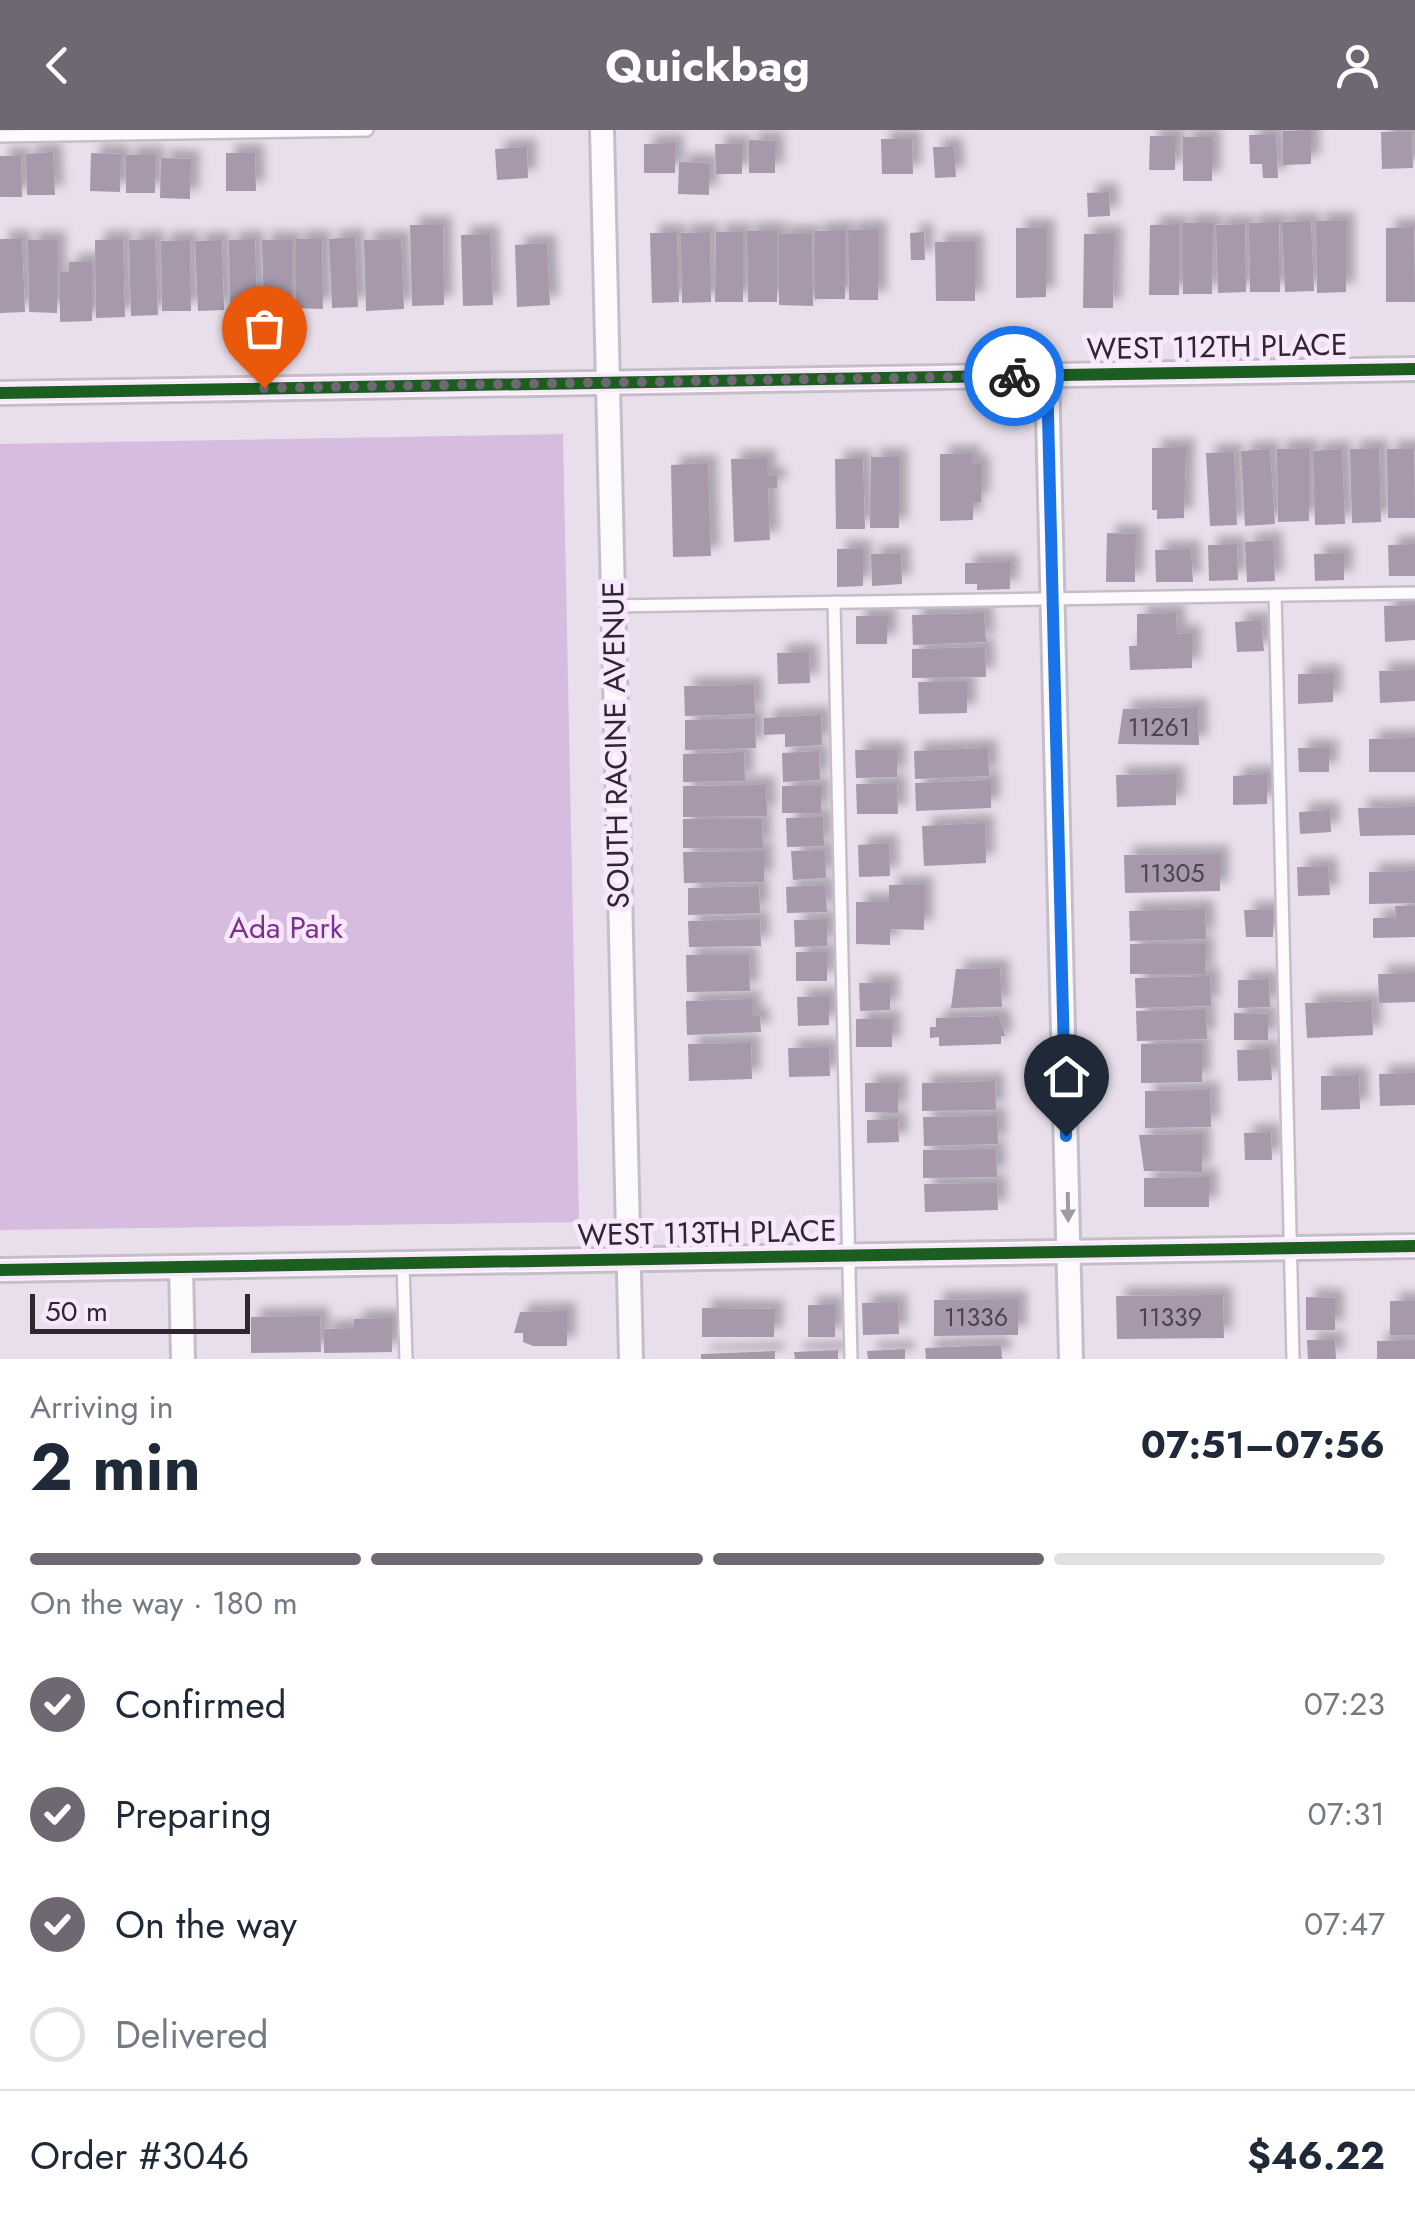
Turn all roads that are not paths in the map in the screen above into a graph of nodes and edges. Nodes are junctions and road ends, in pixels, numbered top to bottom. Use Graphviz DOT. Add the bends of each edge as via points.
graph roads {
  1 [pos="367,130"];
  2 [pos="602,130"];
  3 [pos="0,136"];
  4 [pos="1415,369"];
  5 [pos="1047,375"];
  6 [pos="608,382"];
  7 [pos="0,393"];
  8 [pos="1415,593"];
  9 [pos="1275,595"];
  10 [pos="1053,599"];
  11 [pos="834,602"];
  12 [pos="613,606"];
  13 [pos="1415,1246"];
  14 [pos="1290,1248"];
  15 [pos="1068,1252"];
  16 [pos="848,1256"];
  17 [pos="629,1260"];
  18 [pos="403,1264"];
  19 [pos="181,1268"];
  20 [pos="0,1270"];
  21 [pos="183,1359"];
  22 [pos="406,1359"];
  23 [pos="631,1359"];
  24 [pos="851,1359"];
  25 [pos="1071,1359"];
  26 [pos="1293,1359"];
  1 -- 3 [label="lane"];
  2 -- 6 [label="street, SOUTH RACINE AVENUE"];
  4 -- 5 [label="street, WEST 112TH PLACE"];
  5 -- 6 [label="street, WEST 112TH PLACE"];
  5 -- 10 [label="street"];
  6 -- 7 [label="street, WEST 112TH PLACE"];
  6 -- 12 [label="street, SOUTH RACINE AVENUE"];
  8 -- 9 [label="lane"];
  9 -- 10 [label="lane"];
  9 -- 14 [label="lane"];
  10 -- 11 [label="lane"];
  10 -- 15 [label="street, one-way"];
  11 -- 12 [label="lane"];
  11 -- 16 [label="lane"];
  12 -- 17 [label="street, SOUTH RACINE AVENUE"];
  13 -- 14 [label="street, WEST 113TH PLACE"];
  14 -- 15 [label="street, WEST 113TH PLACE"];
  14 -- 26 [label="lane"];
  15 -- 16 [label="street, WEST 113TH PLACE"];
  15 -- 25 [label="street"];
  16 -- 17 [label="street, WEST 113TH PLACE"];
  16 -- 24 [label="lane"];
  17 -- 18 [label="street, WEST 113TH PLACE"];
  17 -- 23 [label="street, SOUTH RACINE AVENUE"];
  18 -- 19 [label="street, WEST 113TH PLACE"];
  18 -- 22 [label="lane"];
  19 -- 20 [label="street, WEST 113TH PLACE"];
  19 -- 21 [label="street"];
}
